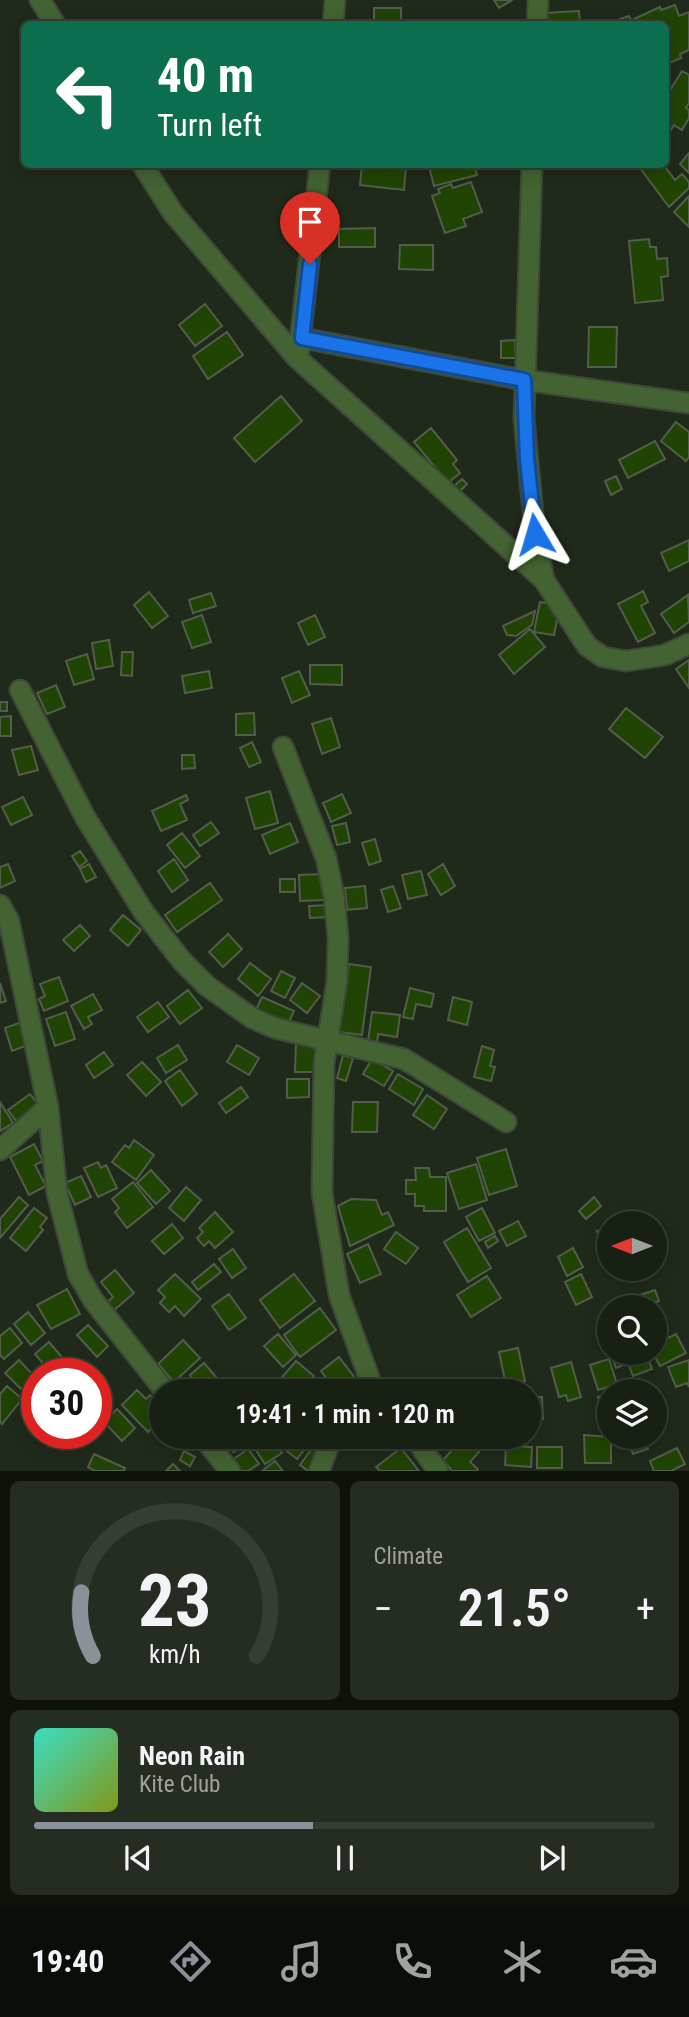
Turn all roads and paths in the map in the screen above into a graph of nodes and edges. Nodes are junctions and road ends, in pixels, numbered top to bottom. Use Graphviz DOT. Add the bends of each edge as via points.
graph roads {
  1 [pos="40,0"];
  2 [pos="335,0"];
  3 [pos="538,0"];
  4 [pos="53,21"];
  5 [pos="333,21"];
  6 [pos="537,21"];
  7 [pos="145,168"];
  8 [pos="320,168"];
  9 [pos="532,168"];
  10 [pos="302,338"];
  11 [pos="298,358"];
  12 [pos="524,380"];
  13 [pos="689,403"];
  14 [pos="544,580"];
  15 [pos="689,644"];
  16 [pos="20,690"];
  17 [pos="283,747"];
  18 [pos="0,905"];
  19 [pos="327,1041"];
  20 [pos="48,1107"];
  21 [pos="506,1122"];
  22 [pos="0,1150"];
  23 [pos="156,1379"];
  24 [pos="367,1379"];
  25 [pos="213,1449"];
  26 [pos="327,1449"];
  27 [pos="422,1449"];
  28 [pos="230,1471"];
  29 [pos="319,1471"];
  30 [pos="438,1471"];
  1 -- 4 [label="street"];
  2 -- 5 [label="street"];
  3 -- 6 [label="street"];
  7 -- 11 [label="street" via="173,213"];
  8 -- 10 [label="street"];
  9 -- 12 [label="street"];
  10 -- 11 [label="street"];
  10 -- 12 [label="street"];
  11 -- 14 [label="street"];
  12 -- 13 [label="street"];
  12 -- 14 [label="street" via="529,479"];
  14 -- 15 [label="street" via="587,646 603,657 626,661"];
  16 -- 19 [label="street" via="85,817 143,911 183,961 207,986 252,1018"];
  17 -- 19 [label="street" via="326,858 334,896 337,981"];
  18 -- 20 [label="street" via="9,921"];
  19 -- 21 [label="street" via="404,1059"];
  19 -- 24 [label="street" via="322,1178 326,1225 342,1304"];
  20 -- 22 [label="street"];
  20 -- 23 [label="street" via="57,1193 78,1274"];
  25 -- 28 [label="street"];
  26 -- 29 [label="street"];
  27 -- 30 [label="street"];
}
